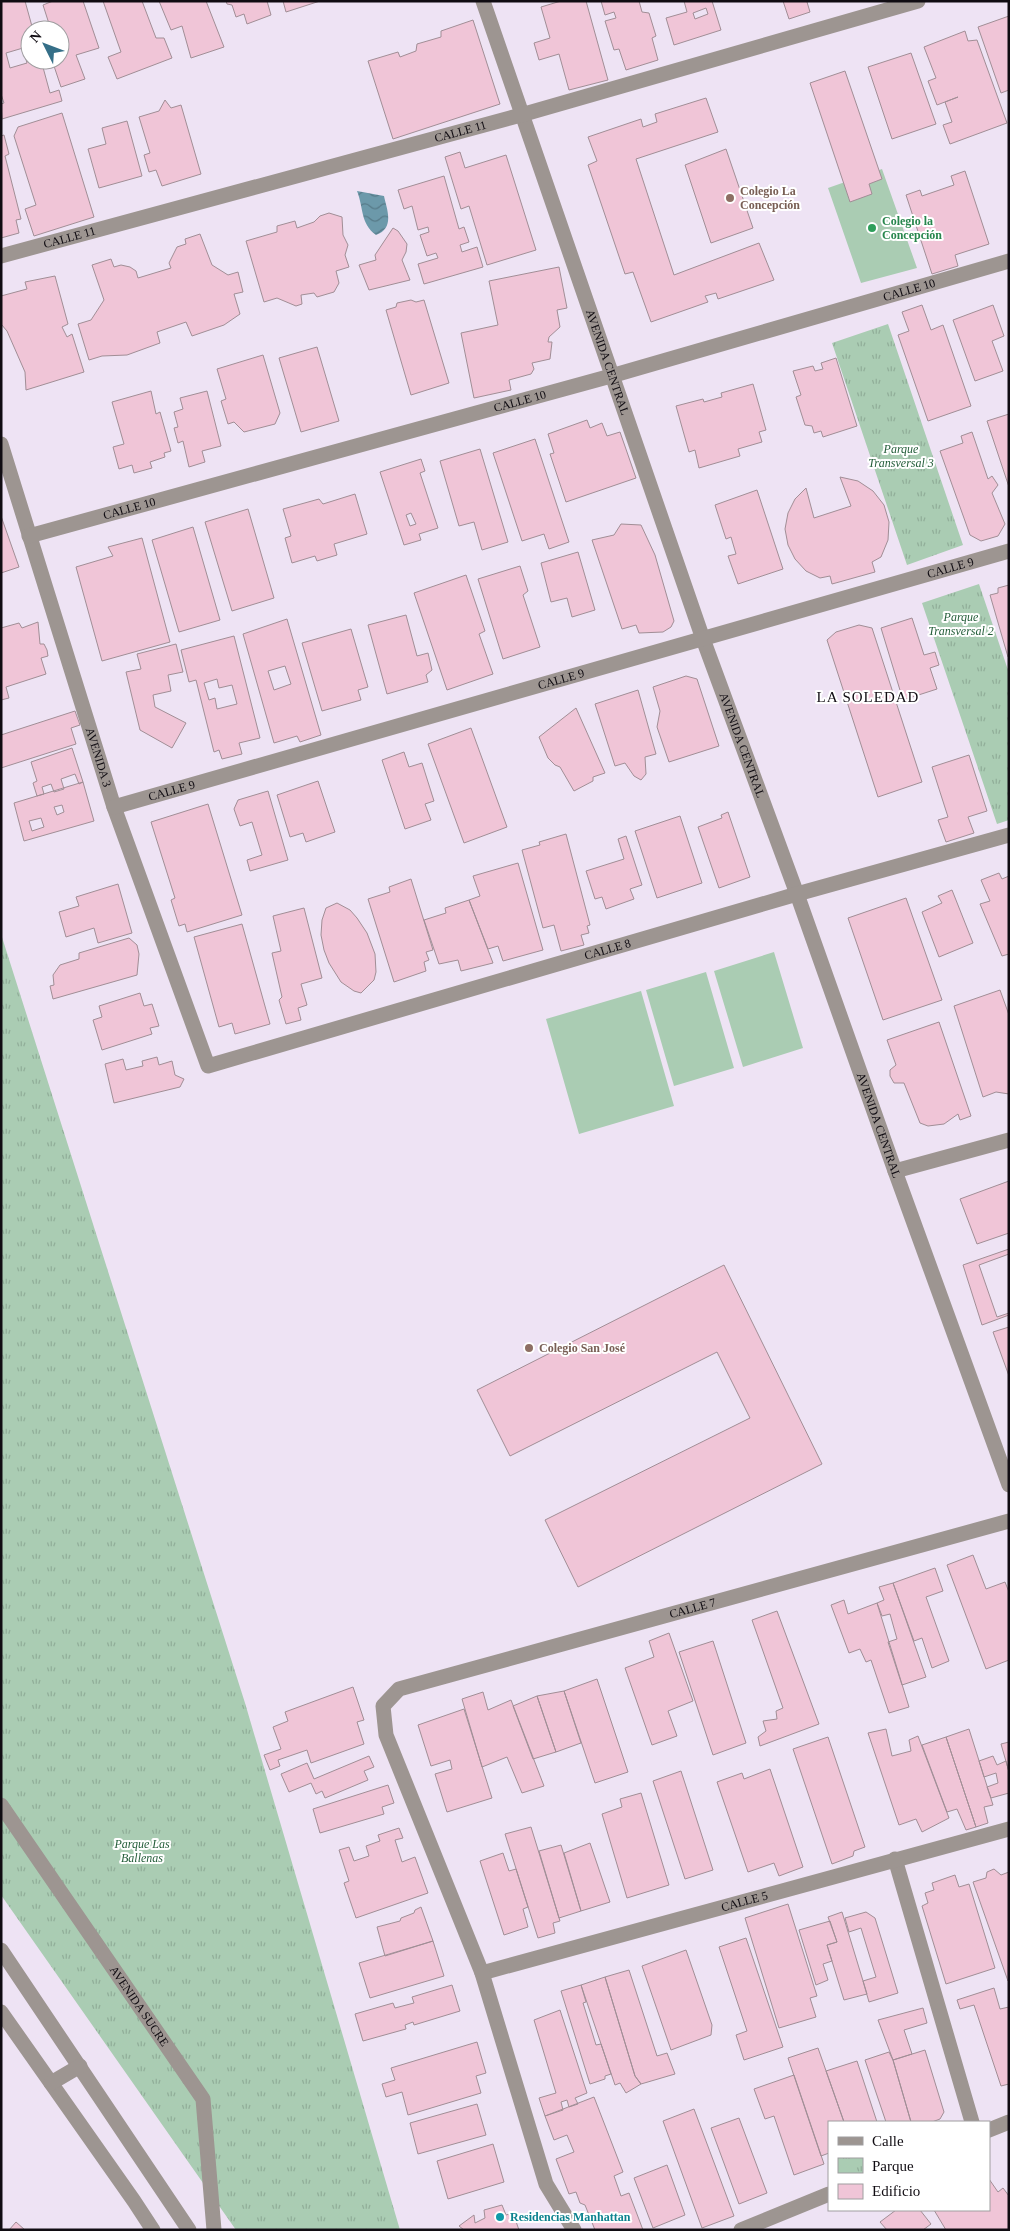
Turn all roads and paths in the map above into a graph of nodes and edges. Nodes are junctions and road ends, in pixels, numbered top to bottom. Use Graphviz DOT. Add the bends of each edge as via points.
graph roads {
  1 [pos="483,1"];
  2 [pos="918,1"];
  3 [pos="521,115"];
  4 [pos="1,256"];
  5 [pos="1009,260"];
  6 [pos="611,376"];
  7 [pos="1,444"];
  8 [pos="29,536"];
  9 [pos="1009,551"];
  10 [pos="703,639"];
  11 [pos="114,807"];
  12 [pos="1009,835"];
  13 [pos="797,894"];
  14 [pos="208,1066"];
  15 [pos="1009,1140"];
  16 [pos="895,1171"];
  17 [pos="1009,1485"];
  18 [pos="1009,1521"];
  19 [pos="1,1805"];
  20 [pos="1009,1828"];
  21 [pos="895,1859"];
  22 [pos="1,1950"];
  23 [pos="482,1973"];
  24 [pos="1,2012"];
  25 [pos="80,2066"];
  26 [pos="51,2083"];
  27 [pos="972,2121"];
  28 [pos="1009,2122"];
  29 [pos="990,2130"];
  30 [pos="828,2194"];
  31 [pos="153,2230"];
  32 [pos="189,2230"];
  33 [pos="214,2230"];
  34 [pos="574,2230"];
  35 [pos="741,2230"];
  1 -- 3 [label="street, AVENIDA CENTRAL"];
  2 -- 3 [label="street, CALLE 11"];
  3 -- 4 [label="street, CALLE 11"];
  3 -- 6 [label="street, AVENIDA CENTRAL"];
  5 -- 6 [label="street, CALLE 10"];
  6 -- 8 [label="street, CALLE 10"];
  6 -- 10 [label="street, AVENIDA CENTRAL"];
  7 -- 8 [label="street, AVENIDA 3"];
  8 -- 11 [label="street, AVENIDA 3"];
  9 -- 10 [label="street, CALLE 9"];
  10 -- 11 [label="street, CALLE 9"];
  10 -- 13 [label="street, AVENIDA CENTRAL"];
  11 -- 14 [label="street, AVENIDA 3"];
  12 -- 13 [label="street, CALLE 8"];
  13 -- 14 [label="street, CALLE 8"];
  13 -- 16 [label="street, AVENIDA CENTRAL"];
  15 -- 16 [label="street"];
  16 -- 17 [label="street, AVENIDA CENTRAL"];
  18 -- 23 [label="street, CALLE 7" via="399,1689 383,1706 386,1735"];
  19 -- 33 [label="street, AVENIDA SUCRE" via="203,2099"];
  20 -- 21 [label="street, CALLE 5"];
  21 -- 23 [label="street, CALLE 5"];
  21 -- 27 [label="street"];
  22 -- 25 [label="street"];
  23 -- 34 [label="street" via="546,2184"];
  24 -- 26 [label="street"];
  25 -- 26 [label="street"];
  25 -- 32 [label="street"];
  26 -- 31 [label="street"];
  28 -- 29 [label="street"];
  30 -- 35 [label="street"];
}
